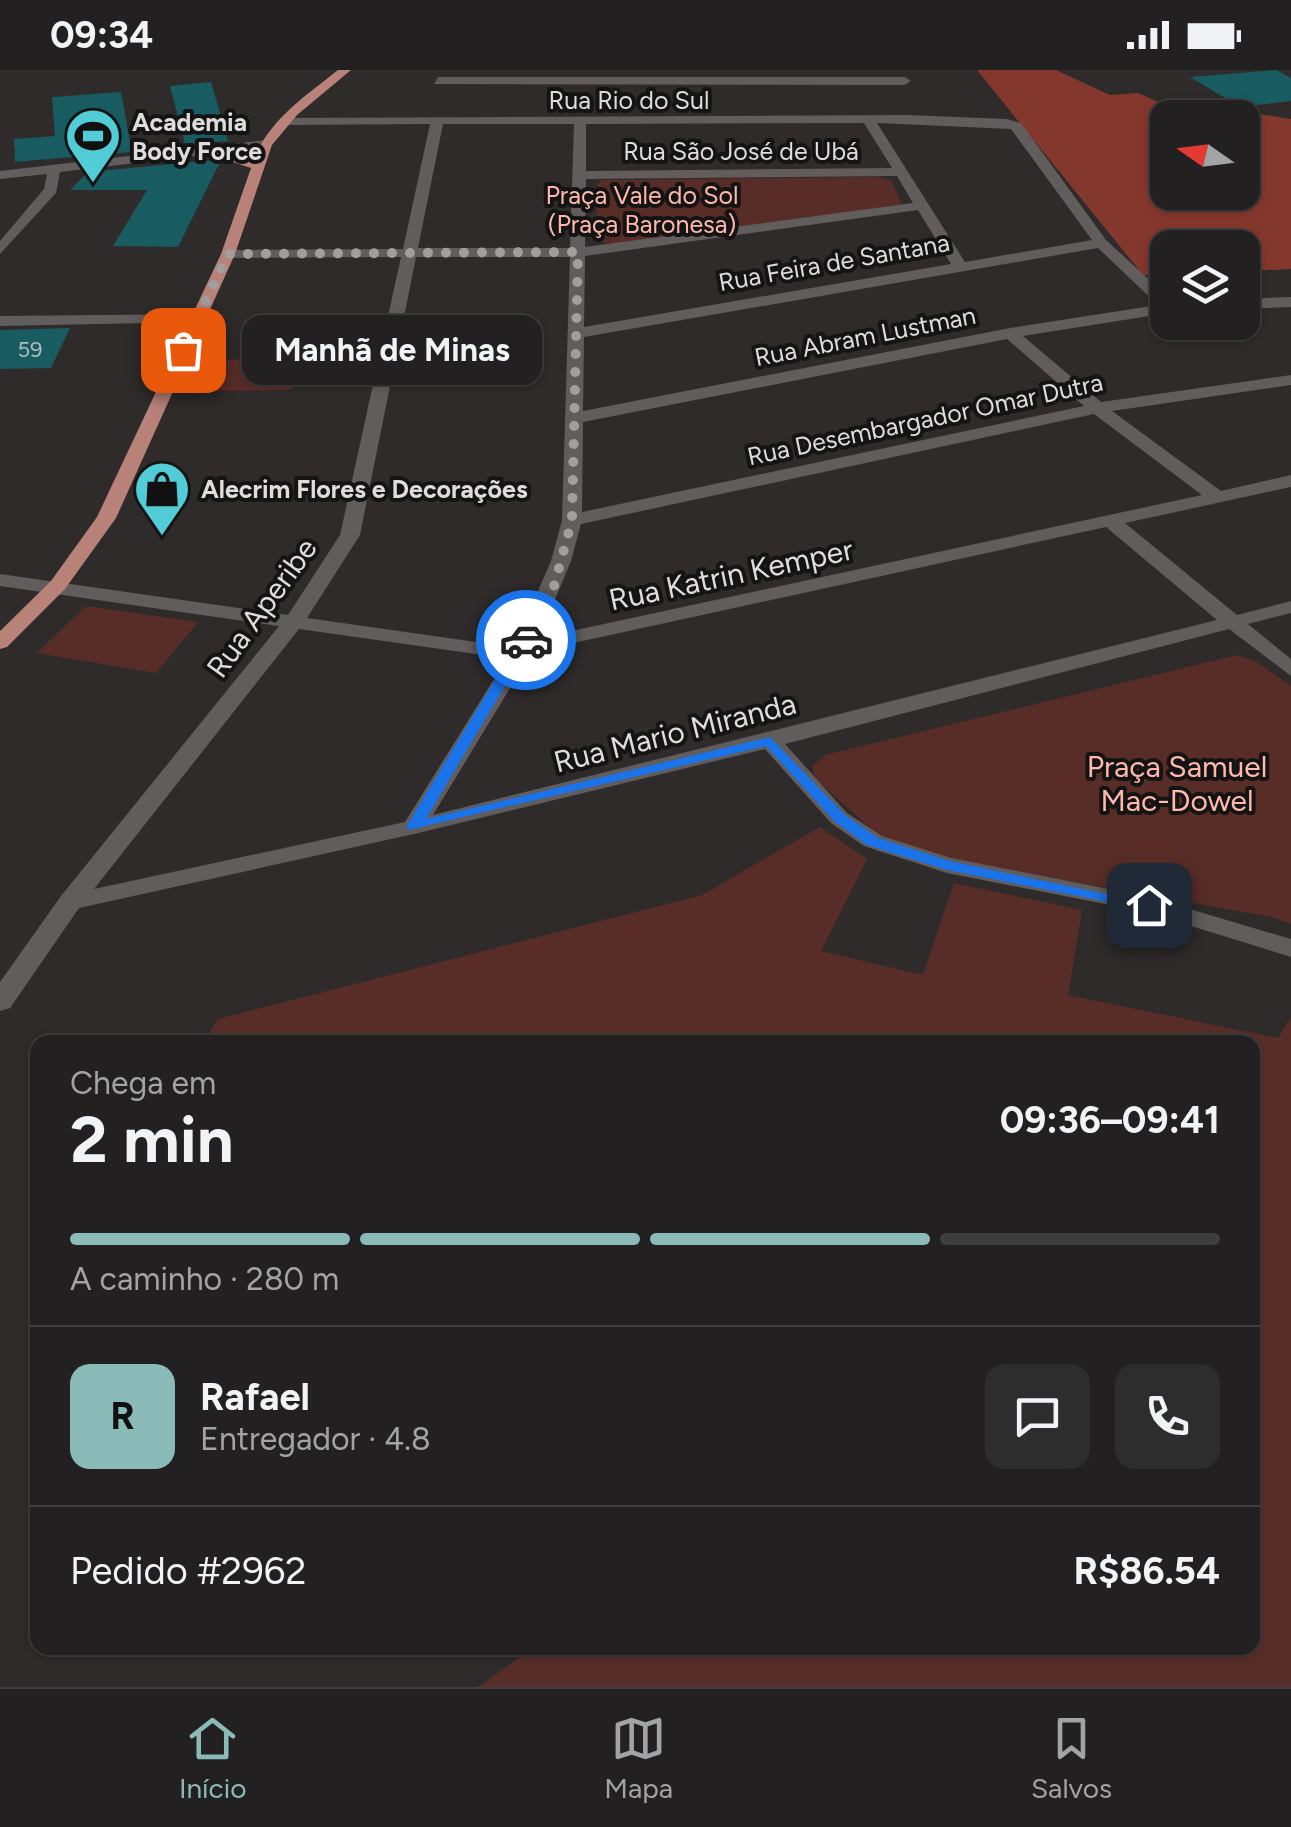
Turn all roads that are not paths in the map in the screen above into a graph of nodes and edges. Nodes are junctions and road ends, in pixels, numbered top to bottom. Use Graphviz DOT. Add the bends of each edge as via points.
graph roads {
  1 [pos="345,70"];
  2 [pos="452,70"];
  3 [pos="918,70"];
  4 [pos="905,81"];
  5 [pos="429,91"];
  6 [pos="908,119"];
  7 [pos="285,120"];
  8 [pos="869,120"];
  9 [pos="410,122"];
  10 [pos="437,122"];
  11 [pos="580,123"];
  12 [pos="266,144"];
  13 [pos="209,152"];
  14 [pos="259,166"];
  15 [pos="54,169"];
  16 [pos="902,172"];
  17 [pos="0,175"];
  18 [pos="580,175"];
  19 [pos="919,206"];
  20 [pos="5,237"];
  21 [pos="1101,244"];
  22 [pos="0,250"];
  23 [pos="578,252"];
  24 [pos="228,254"];
  25 [pos="408,255"];
  26 [pos="959,264"];
  27 [pos="1150,290"];
  28 [pos="1291,302"];
  29 [pos="1260,303"];
  30 [pos="1150,310"];
  31 [pos="198,317"];
  32 [pos="0,321"];
  33 [pos="576,333"];
  34 [pos="1010,333"];
  35 [pos="1291,380"];
  36 [pos="1098,408"];
  37 [pos="574,418"];
  38 [pos="1291,481"];
  39 [pos="1216,496"];
  40 [pos="572,520"];
  41 [pos="1113,523"];
  42 [pos="0,580"];
  43 [pos="58,585"];
  44 [pos="1291,607"];
  45 [pos="296,620"];
  46 [pos="1232,620"];
  47 [pos="0,644"];
  48 [pos="521,648"];
  49 [pos="1291,670"];
  50 [pos="770,741"];
  51 [pos="414,827"];
  52 [pos="70,902"];
  53 [pos="1291,948"];
  54 [pos="0,1002"];
  1 -- 7 [label="main road"];
  2 -- 5 [label="street"];
  3 -- 4 [label="street"];
  4 -- 5 [label="street"];
  4 -- 6 [label="street" via="899,100"];
  5 -- 9 [label="street"];
  6 -- 8 [label="street, Rua Rio do Sul"];
  6 -- 21 [label="street, Rua Rio do Sul" via="1016,126"];
  7 -- 9 [label="street, Rua Rio do Sul"];
  7 -- 12 [label="main road"];
  8 -- 11 [label="street, Rua Rio do Sul"];
  8 -- 16 [label="street"];
  9 -- 10 [label="street, Rua Rio do Sul"];
  10 -- 11 [label="street, Rua Rio do Sul"];
  10 -- 25 [label="street, Rua Aperibe"];
  11 -- 18 [label="street"];
  12 -- 13 [label="street"];
  12 -- 14 [label="main road"];
  13 -- 14 [label="main road"];
  13 -- 15 [label="street"];
  14 -- 24 [label="main road"];
  15 -- 17 [label="street"];
  15 -- 20 [label="street" via="51,190"];
  16 -- 18 [label="street, Rua São José de Ubá"];
  16 -- 19 [label="street"];
  18 -- 23 [label="street"];
  19 -- 23 [label="street"];
  19 -- 26 [label="street"];
  20 -- 22 [label="street"];
  21 -- 26 [label="street, Rua Feira de Santana"];
  21 -- 27 [label="street, Rua Rio do Sul"];
  23 -- 25 [label="street"];
  23 -- 33 [label="street"];
  24 -- 25 [label="street"];
  24 -- 31 [label="main road"];
  25 -- 45 [label="street, Rua Aperibe" via="350,535"];
  26 -- 33 [label="street, Rua Feira de Santana"];
  28 -- 29 [label="street"];
  30 -- 34 [label="street, Rua Abram Lustman"];
  31 -- 32 [label="street"];
  31 -- 43 [label="main road" via="106,518"];
  33 -- 37 [label="street"];
  34 -- 36 [label="street"];
  34 -- 37 [label="street, Rua Abram Lustman"];
  35 -- 36 [label="street, Rua Desembargador Omar Dutra"];
  36 -- 39 [label="street"];
  36 -- 40 [label="street, Rua Desembargador Omar Dutra"];
  37 -- 40 [label="street"];
  38 -- 39 [label="street, Rua Katrin Kemper"];
  39 -- 41 [label="street, Rua Katrin Kemper"];
  40 -- 48 [label="street" via="553,590"];
  41 -- 46 [label="street"];
  41 -- 48 [label="street, Rua Katrin Kemper"];
  42 -- 43 [label="street, Rua Katrin Kemper"];
  43 -- 45 [label="street, Rua Katrin Kemper"];
  43 -- 47 [label="main road"];
  44 -- 46 [label="street, Rua Mario Miranda"];
  45 -- 48 [label="street, Rua Katrin Kemper"];
  45 -- 52 [label="street, Rua Aperibe"];
  46 -- 49 [label="street"];
  46 -- 50 [label="street, Rua Mario Miranda"];
  48 -- 51 [label="street"];
  50 -- 51 [label="street, Rua Mario Miranda"];
  50 -- 53 [label="street" via="839,818 873,842 947,865 1149,905"];
  51 -- 52 [label="street, Rua Mario Miranda"];
  52 -- 54 [label="street, Rua Aperibe"];
}
